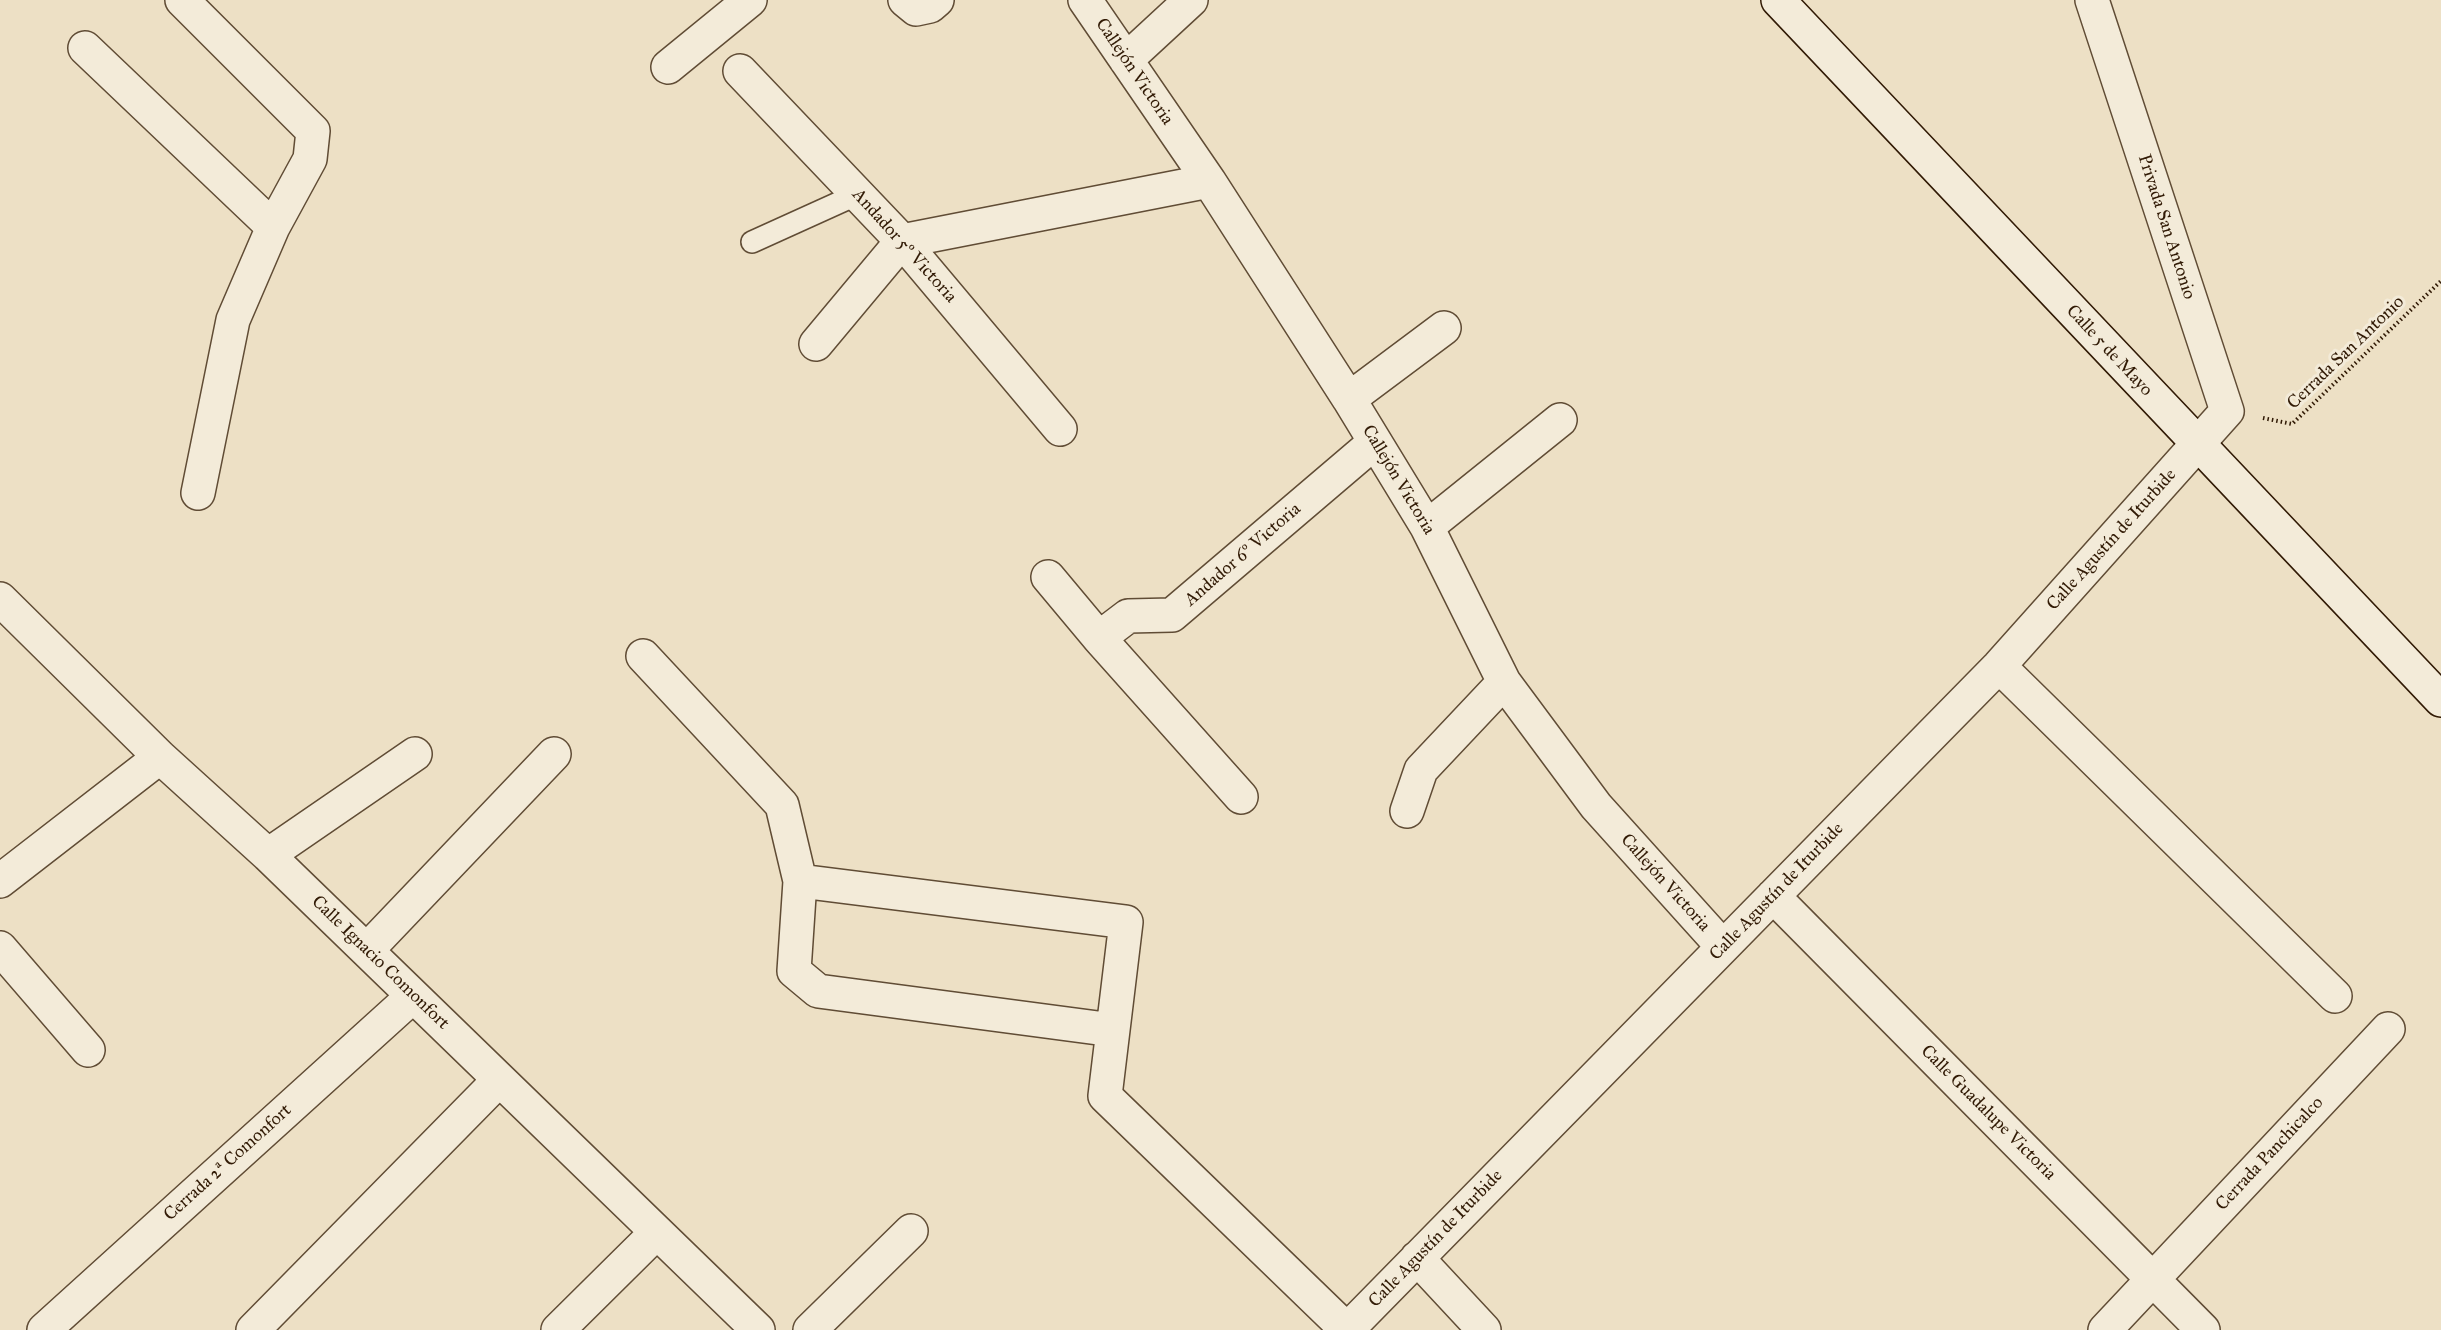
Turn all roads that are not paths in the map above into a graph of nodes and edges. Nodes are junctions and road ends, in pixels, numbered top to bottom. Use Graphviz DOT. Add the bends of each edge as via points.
graph roads {
  1 [pos="182,0"];
  2 [pos="750,0"];
  3 [pos="905,0"];
  4 [pos="937,0"];
  5 [pos="1085,0"];
  6 [pos="1191,0"];
  7 [pos="1778,0"];
  8 [pos="2092,0"];
  9 [pos="85,48"];
  10 [pos="1126,60"];
  11 [pos="668,68"];
  12 [pos="740,70"];
  13 [pos="1209,181"];
  14 [pos="858,194"];
  15 [pos="273,227"];
  16 [pos="902,241"];
  17 [pos="752,242"];
  18 [pos="1444,328"];
  19 [pos="816,344"];
  20 [pos="1349,399"];
  21 [pos="1560,420"];
  22 [pos="1060,429"];
  23 [pos="1375,442"];
  24 [pos="2197,445"];
  25 [pos="198,493"];
  26 [pos="1427,527"];
  27 [pos="1048,577"];
  28 [pos="0,599"];
  29 [pos="1099,638"];
  30 [pos="643,656"];
  31 [pos="1999,666"];
  32 [pos="1504,682"];
  33 [pos="2441,700"];
  34 [pos="415,754"];
  35 [pos="554,754"];
  36 [pos="160,757"];
  37 [pos="1241,797"];
  38 [pos="1407,811"];
  39 [pos="268,855"];
  40 [pos="0,881"];
  41 [pos="800,881"];
  42 [pos="1773,896"];
  43 [pos="1723,947"];
  44 [pos="0,948"];
  45 [pos="367,950"];
  46 [pos="413,996"];
  47 [pos="2335,996"];
  48 [pos="2388,1029"];
  49 [pos="1113,1030"];
  50 [pos="88,1050"];
  51 [pos="500,1080"];
  52 [pos="657,1232"];
  53 [pos="910,1232"];
  54 [pos="1417,1258"];
  55 [pos="2153,1280"];
  56 [pos="44,1330"];
  57 [pos="253,1330"];
  58 [pos="558,1330"];
  59 [pos="758,1330"];
  60 [pos="810,1330"];
  61 [pos="1347,1330"];
  62 [pos="1484,1330"];
  63 [pos="2105,1330"];
  64 [pos="2203,1330"];
  1 -- 15 [label="street" via="313,131 310,159"];
  2 -- 11 [label="street"];
  3 -- 4 [label="street" via="916,9"];
  5 -- 10 [label="street, Callejón Victoria"];
  6 -- 10 [label="street"];
  7 -- 24 [label="street, Calle 5 de Mayo"];
  8 -- 24 [label="street, Privada San Antonio" via="2227,411"];
  9 -- 15 [label="street"];
  10 -- 13 [label="street, Callejón Victoria"];
  12 -- 14 [label="street, Andador 5º Victoria"];
  13 -- 16 [label="street"];
  13 -- 20 [label="street, Callejón Victoria"];
  14 -- 16 [label="street, Andador 5º Victoria"];
  14 -- 17 [label="lane"];
  15 -- 25 [label="street" via="233,320"];
  16 -- 19 [label="street"];
  16 -- 22 [label="street, Andador 5º Victoria"];
  18 -- 20 [label="street"];
  20 -- 23 [label="street, Callejón Victoria"];
  21 -- 26 [label="street"];
  23 -- 26 [label="street, Callejón Victoria"];
  23 -- 29 [label="street, Andador 6º Victoria" via="1172,615 1128,616"];
  24 -- 31 [label="street, Calle Agustín de Iturbide"];
  24 -- 33 [label="street, Calle 5 de Mayo"];
  26 -- 32 [label="street, Callejón Victoria"];
  27 -- 29 [label="street"];
  28 -- 36 [label="street, Calle Ignacio Comonfort"];
  29 -- 37 [label="street"];
  30 -- 41 [label="street" via="782,805"];
  31 -- 42 [label="street, Calle Agustín de Iturbide"];
  31 -- 47 [label="street"];
  32 -- 38 [label="street" via="1421,770"];
  32 -- 43 [label="street, Callejón Victoria" via="1596,807"];
  34 -- 39 [label="street"];
  35 -- 45 [label="street"];
  36 -- 39 [label="street, Calle Ignacio Comonfort"];
  36 -- 40 [label="street"];
  39 -- 45 [label="street, Calle Ignacio Comonfort"];
  41 -- 49 [label="street" via="794,971 818,992"];
  41 -- 49 [label="street" via="1126,922"];
  42 -- 43 [label="street, Calle Agustín de Iturbide"];
  42 -- 55 [label="street, Calle Guadalupe Victoria"];
  43 -- 54 [label="street, Calle Agustín de Iturbide"];
  44 -- 50 [label="street"];
  45 -- 46 [label="street, Calle Ignacio Comonfort"];
  46 -- 51 [label="street, Calle Ignacio Comonfort"];
  46 -- 56 [label="street, Cerrada 2ª Comonfort"];
  48 -- 55 [label="street, Cerrada Panchicalco"];
  49 -- 61 [label="street" via="1105,1096"];
  51 -- 52 [label="street, Calle Ignacio Comonfort"];
  51 -- 57 [label="street"];
  52 -- 58 [label="street"];
  52 -- 59 [label="street, Calle Ignacio Comonfort"];
  53 -- 60 [label="street"];
  54 -- 61 [label="street, Calle Agustín de Iturbide"];
  54 -- 62 [label="street"];
  55 -- 63 [label="street, Cerrada Panchicalco"];
  55 -- 64 [label="street, Calle Guadalupe Victoria"];
}
